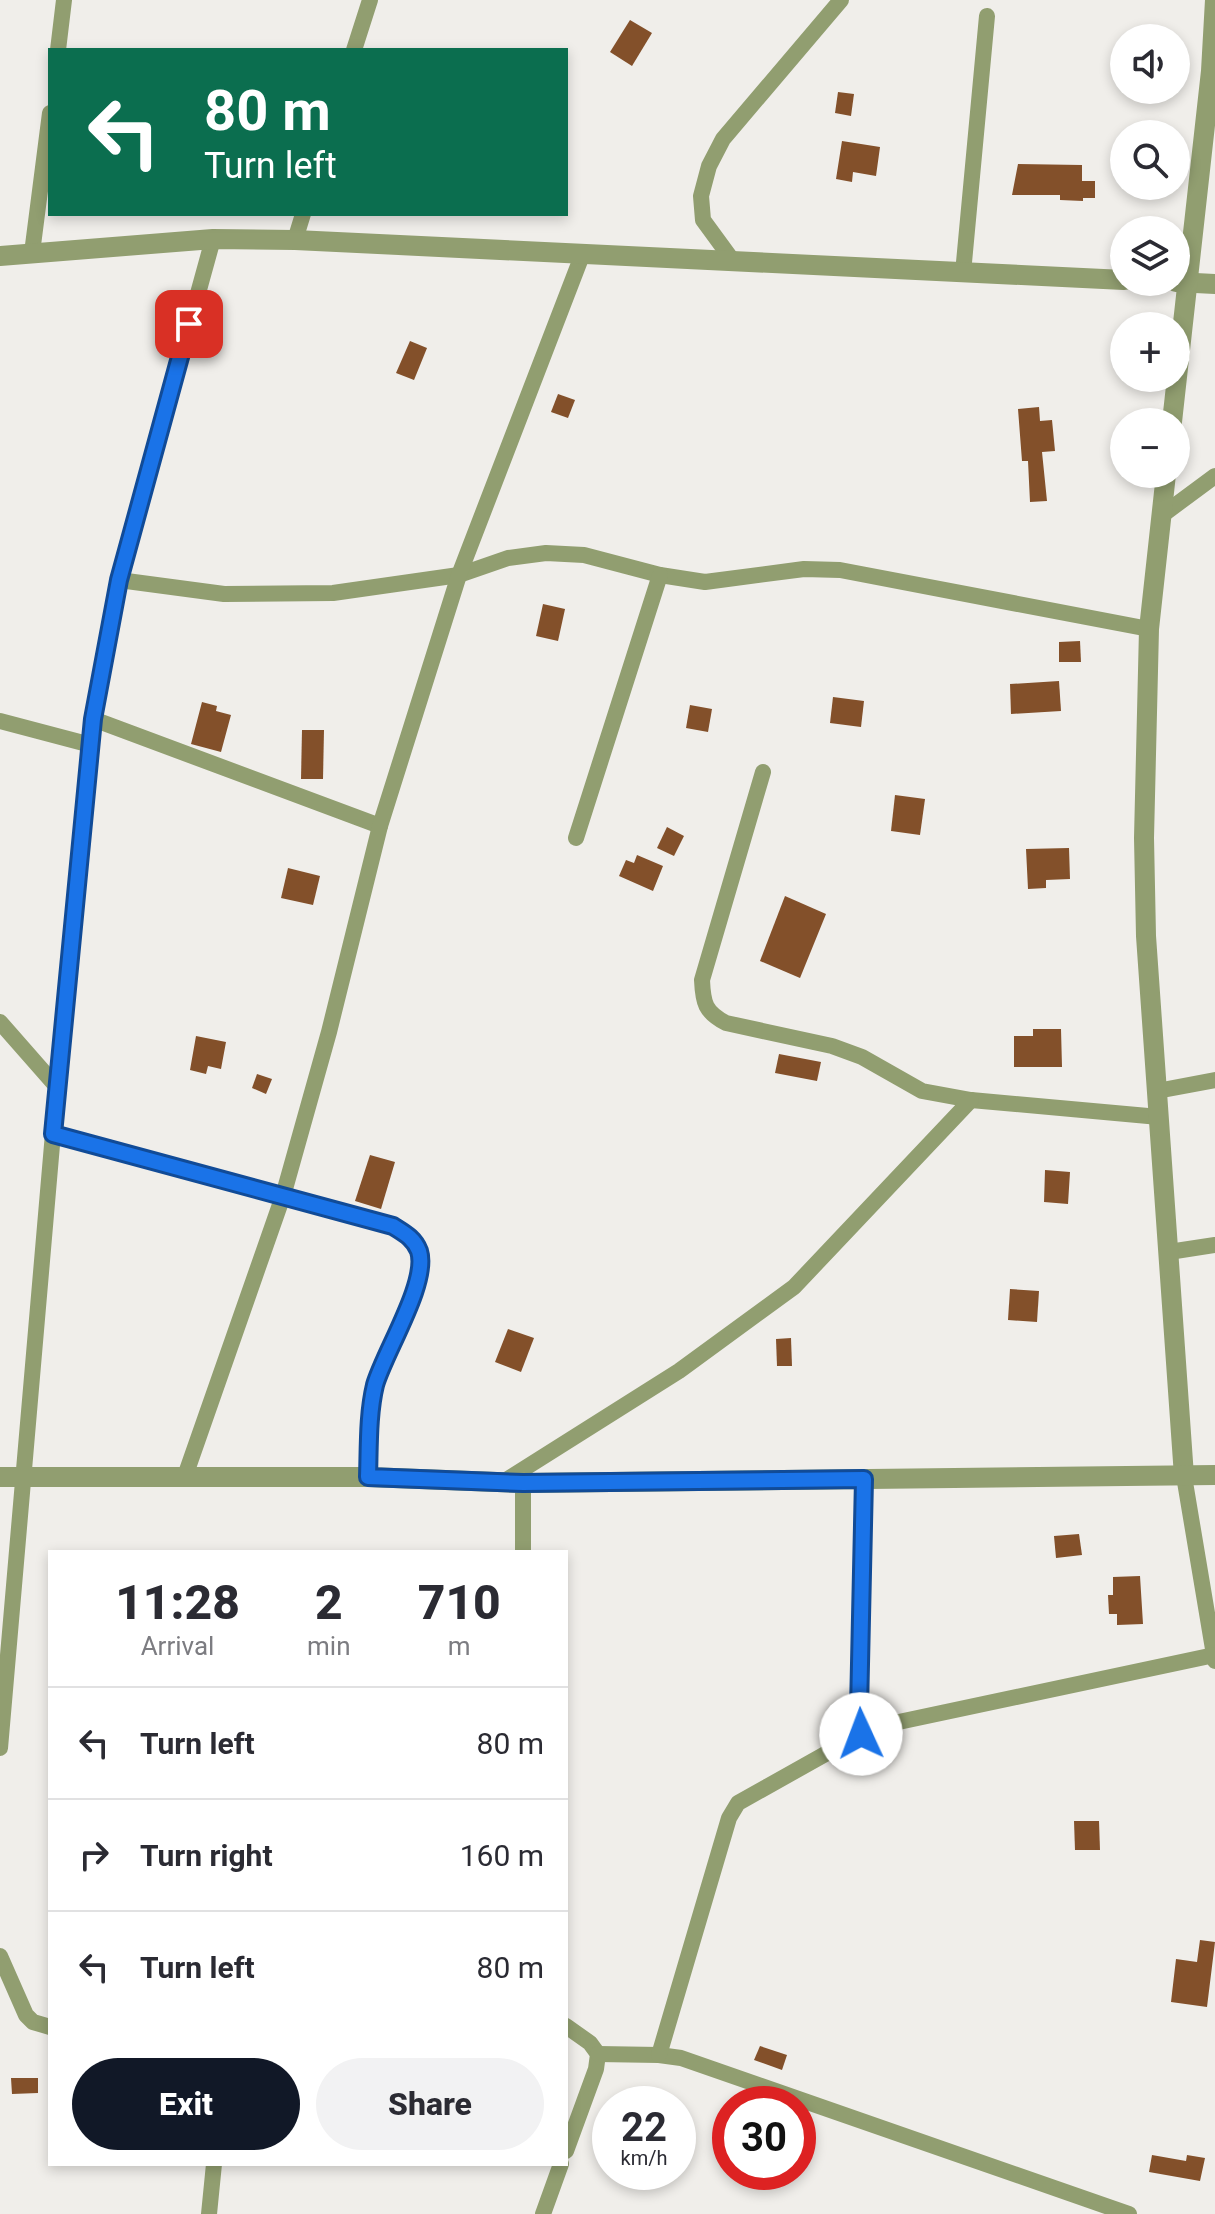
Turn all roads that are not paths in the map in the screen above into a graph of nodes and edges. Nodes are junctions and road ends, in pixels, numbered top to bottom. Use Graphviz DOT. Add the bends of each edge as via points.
graph roads {
  1 [pos="64,0"];
  2 [pos="370,0"];
  3 [pos="841,0"];
  4 [pos="1215,0"];
  5 [pos="987,16"];
  6 [pos="58,48"];
  7 [pos="355,48"];
  8 [pos="48,129"];
  9 [pos="302,216"];
  10 [pos="1190,224"];
  11 [pos="213,239"];
  12 [pos="295,240"];
  13 [pos="32,253"];
  14 [pos="583,253"];
  15 [pos="0,256"];
  16 [pos="733,261"];
  17 [pos="963,273"];
  18 [pos="1110,279"];
  19 [pos="1190,282"];
  20 [pos="1215,284"];
  21 [pos="1181,296"];
  22 [pos="1173,408"];
  23 [pos="1215,476"];
  24 [pos="1164,488"];
  25 [pos="1161,516"];
  26 [pos="459,575"];
  27 [pos="660,575"];
  28 [pos="119,580"];
  29 [pos="1149,629"];
  30 [pos="93,719"];
  31 [pos="0,721"];
  32 [pos="91,745"];
  33 [pos="763,772"];
  34 [pos="380,826"];
  35 [pos="576,838"];
  36 [pos="0,1022"];
  37 [pos="1215,1080"];
  38 [pos="57,1087"];
  39 [pos="1157,1091"];
  40 [pos="971,1100"];
  41 [pos="1159,1117"];
  42 [pos="53,1134"];
  43 [pos="283,1196"];
  44 [pos="1215,1245"];
  45 [pos="1169,1252"];
  46 [pos="1215,1475"];
  47 [pos="1184,1476"];
  48 [pos="0,1477"];
  49 [pos="24,1477"];
  50 [pos="368,1477"];
  51 [pos="184,1479"];
  52 [pos="864,1479"];
  53 [pos="513,1482"];
  54 [pos="523,1550"];
  55 [pos="1214,1655"];
  56 [pos="1215,1661"];
  57 [pos="861,1734"];
  58 [pos="0,1748"];
  59 [pos="0,1956"];
  60 [pos="48,2026"];
  61 [pos="568,2027"];
  62 [pos="598,2054"];
  63 [pos="659,2055"];
  64 [pos="568,2146"];
  65 [pos="214,2166"];
  66 [pos="560,2166"];
  67 [pos="209,2214"];
  68 [pos="543,2214"];
  69 [pos="1129,2214"];
  1 -- 6 [label="street"];
  2 -- 7 [label="street"];
  3 -- 16 [label="street" via="723,139 709,166 701,196 703,220"];
  4 -- 10 [label="street"];
  5 -- 17 [label="street"];
  8 -- 13 [label="street"];
  9 -- 12 [label="street"];
  11 -- 12 [label="street"];
  11 -- 13 [label="street"];
  11 -- 28 [label="street"];
  12 -- 14 [label="street"];
  13 -- 15 [label="street"];
  14 -- 16 [label="street"];
  14 -- 26 [label="street"];
  16 -- 17 [label="street"];
  17 -- 18 [label="street"];
  19 -- 20 [label="street"];
  21 -- 22 [label="street"];
  23 -- 25 [label="street"];
  24 -- 25 [label="street"];
  25 -- 29 [label="street"];
  26 -- 27 [label="street" via="508,558 546,553 584,555"];
  26 -- 28 [label="street" via="333,593 224,594"];
  26 -- 34 [label="street"];
  27 -- 29 [label="street" via="705,582 804,569 840,570"];
  27 -- 35 [label="street"];
  28 -- 30 [label="street"];
  29 -- 39 [label="street" via="1144,838"];
  30 -- 32 [label="street"];
  30 -- 34 [label="street"];
  31 -- 32 [label="street"];
  32 -- 38 [label="street"];
  33 -- 40 [label="street" via="702,980 703,1005 726,1023 832,1046 922,1091"];
  34 -- 43 [label="street"];
  36 -- 38 [label="street"];
  37 -- 39 [label="street"];
  38 -- 42 [label="street"];
  39 -- 41 [label="street"];
  40 -- 41 [label="street"];
  40 -- 53 [label="street" via="794,1287"];
  41 -- 45 [label="street"];
  42 -- 43 [label="street"];
  42 -- 49 [label="street"];
  43 -- 50 [label="street" via="393,1226 408,1235 419,1252 414,1293 371,1403"];
  43 -- 51 [label="street"];
  44 -- 45 [label="street"];
  45 -- 47 [label="street"];
  46 -- 47 [label="street"];
  47 -- 52 [label="street"];
  47 -- 55 [label="street"];
  48 -- 49 [label="street"];
  49 -- 51 [label="street"];
  49 -- 58 [label="street"];
  50 -- 51 [label="street"];
  50 -- 53 [label="street"];
  52 -- 53 [label="street"];
  52 -- 57 [label="street"];
  53 -- 54 [label="street"];
  55 -- 56 [label="street"];
  55 -- 57 [label="street"];
  57 -- 63 [label="street" via="738,1803 729,1818"];
  59 -- 60 [label="street" via="26,2015"];
  61 -- 62 [label="street"];
  62 -- 63 [label="street"];
  62 -- 64 [label="street"];
  63 -- 69 [label="street" via="681,2058"];
  65 -- 67 [label="street"];
  66 -- 68 [label="street"];
}
